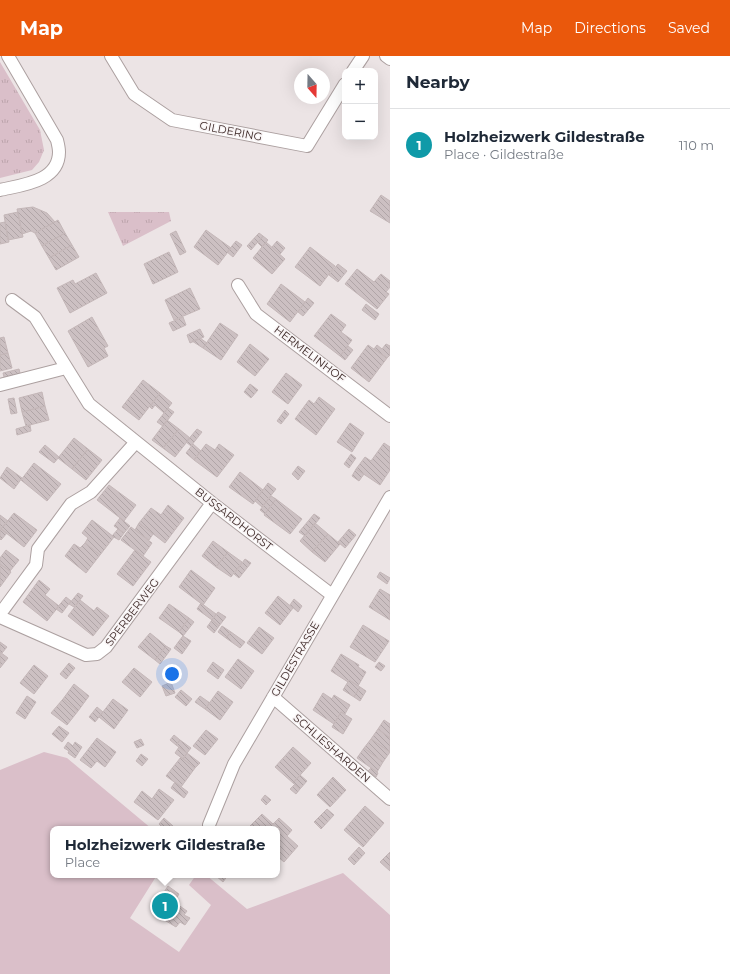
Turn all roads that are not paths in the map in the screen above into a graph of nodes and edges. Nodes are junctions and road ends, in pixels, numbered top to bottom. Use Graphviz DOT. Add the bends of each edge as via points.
graph roads {
  1 [pos="8,56"];
  2 [pos="111,56"];
  3 [pos="362,56"];
  4 [pos="386,56"];
  5 [pos="390,58"];
  6 [pos="355,68"];
  7 [pos="342,89"];
  8 [pos="0,190"];
  9 [pos="238,285"];
  10 [pos="12,300"];
  11 [pos="66,368"];
  12 [pos="0,385"];
  13 [pos="390,416"];
  14 [pos="136,442"];
  15 [pos="390,497"];
  16 [pos="212,503"];
  17 [pos="332,595"];
  18 [pos="0,616"];
  19 [pos="273,697"];
  20 [pos="388,791"];
  21 [pos="209,825"];
  1 -- 8 [label="street" via="57,140 59,153 57,164 48,175 36,182"];
  2 -- 7 [label="street, GILDERING" via="134,94 172,120 307,146"];
  3 -- 6 [label="street"];
  4 -- 5 [label="street"];
  9 -- 13 [label="street, HERMELINHOF" via="256,314"];
  10 -- 11 [label="street, BUSSARDHORST" via="35,317"];
  11 -- 12 [label="street"];
  11 -- 14 [label="street, BUSSARDHORST" via="89,404"];
  14 -- 16 [label="street, BUSSARDHORST"];
  14 -- 18 [label="street" via="91,492 71,504 38,549 36,565"];
  15 -- 17 [label="street, GILDESTRASSE"];
  16 -- 17 [label="street, BUSSARDHORST"];
  16 -- 18 [label="street, SPERBERWEG" via="106,647 97,654 86,655"];
  17 -- 19 [label="street, GILDESTRASSE"];
  19 -- 20 [label="street, SCHLIESHARDEN"];
  19 -- 21 [label="street, GILDESTRASSE" via="234,764"];
}
